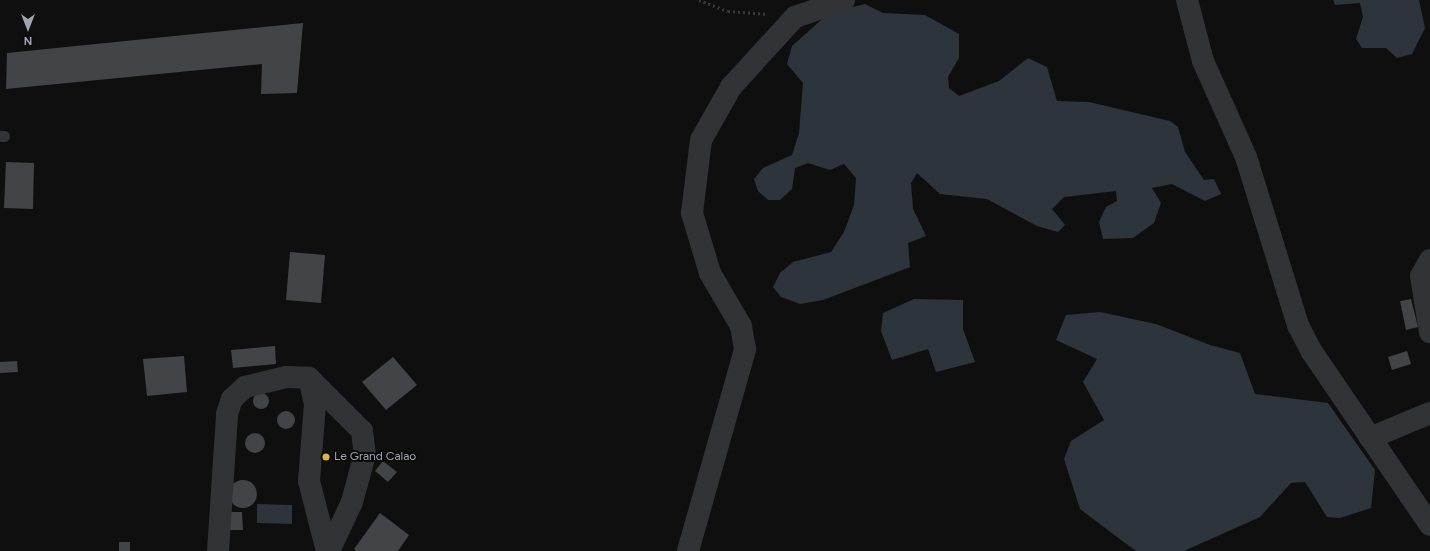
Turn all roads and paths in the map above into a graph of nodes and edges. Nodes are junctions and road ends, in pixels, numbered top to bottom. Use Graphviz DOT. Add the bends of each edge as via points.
graph roads {
  1 [pos="699,0"];
  2 [pos="844,0"];
  3 [pos="1187,0"];
  4 [pos="795,17"];
  5 [pos="1430,260"];
  6 [pos="1430,332"];
  7 [pos="309,378"];
  8 [pos="1430,413"];
  9 [pos="1370,438"];
  10 [pos="1428,518"];
  11 [pos="218,551"];
  12 [pos="328,551"];
  13 [pos="688,551"];
  1 -- 4 [label="path" via="728,11"];
  2 -- 4 [label="street"];
  3 -- 9 [label="street" via="1203,61 1246,157 1298,325"];
  4 -- 13 [label="street" via="731,87 701,140 692,213 710,273 741,326 745,349"];
  5 -- 6 [label="street" via="1421,276"];
  7 -- 11 [label="street" via="286,377 245,387 232,399 227,414"];
  7 -- 12 [label="street" via="315,404 309,481"];
  7 -- 12 [label="street" via="362,431 364,454 352,502"];
  8 -- 9 [label="street"];
  9 -- 10 [label="street"];
}
